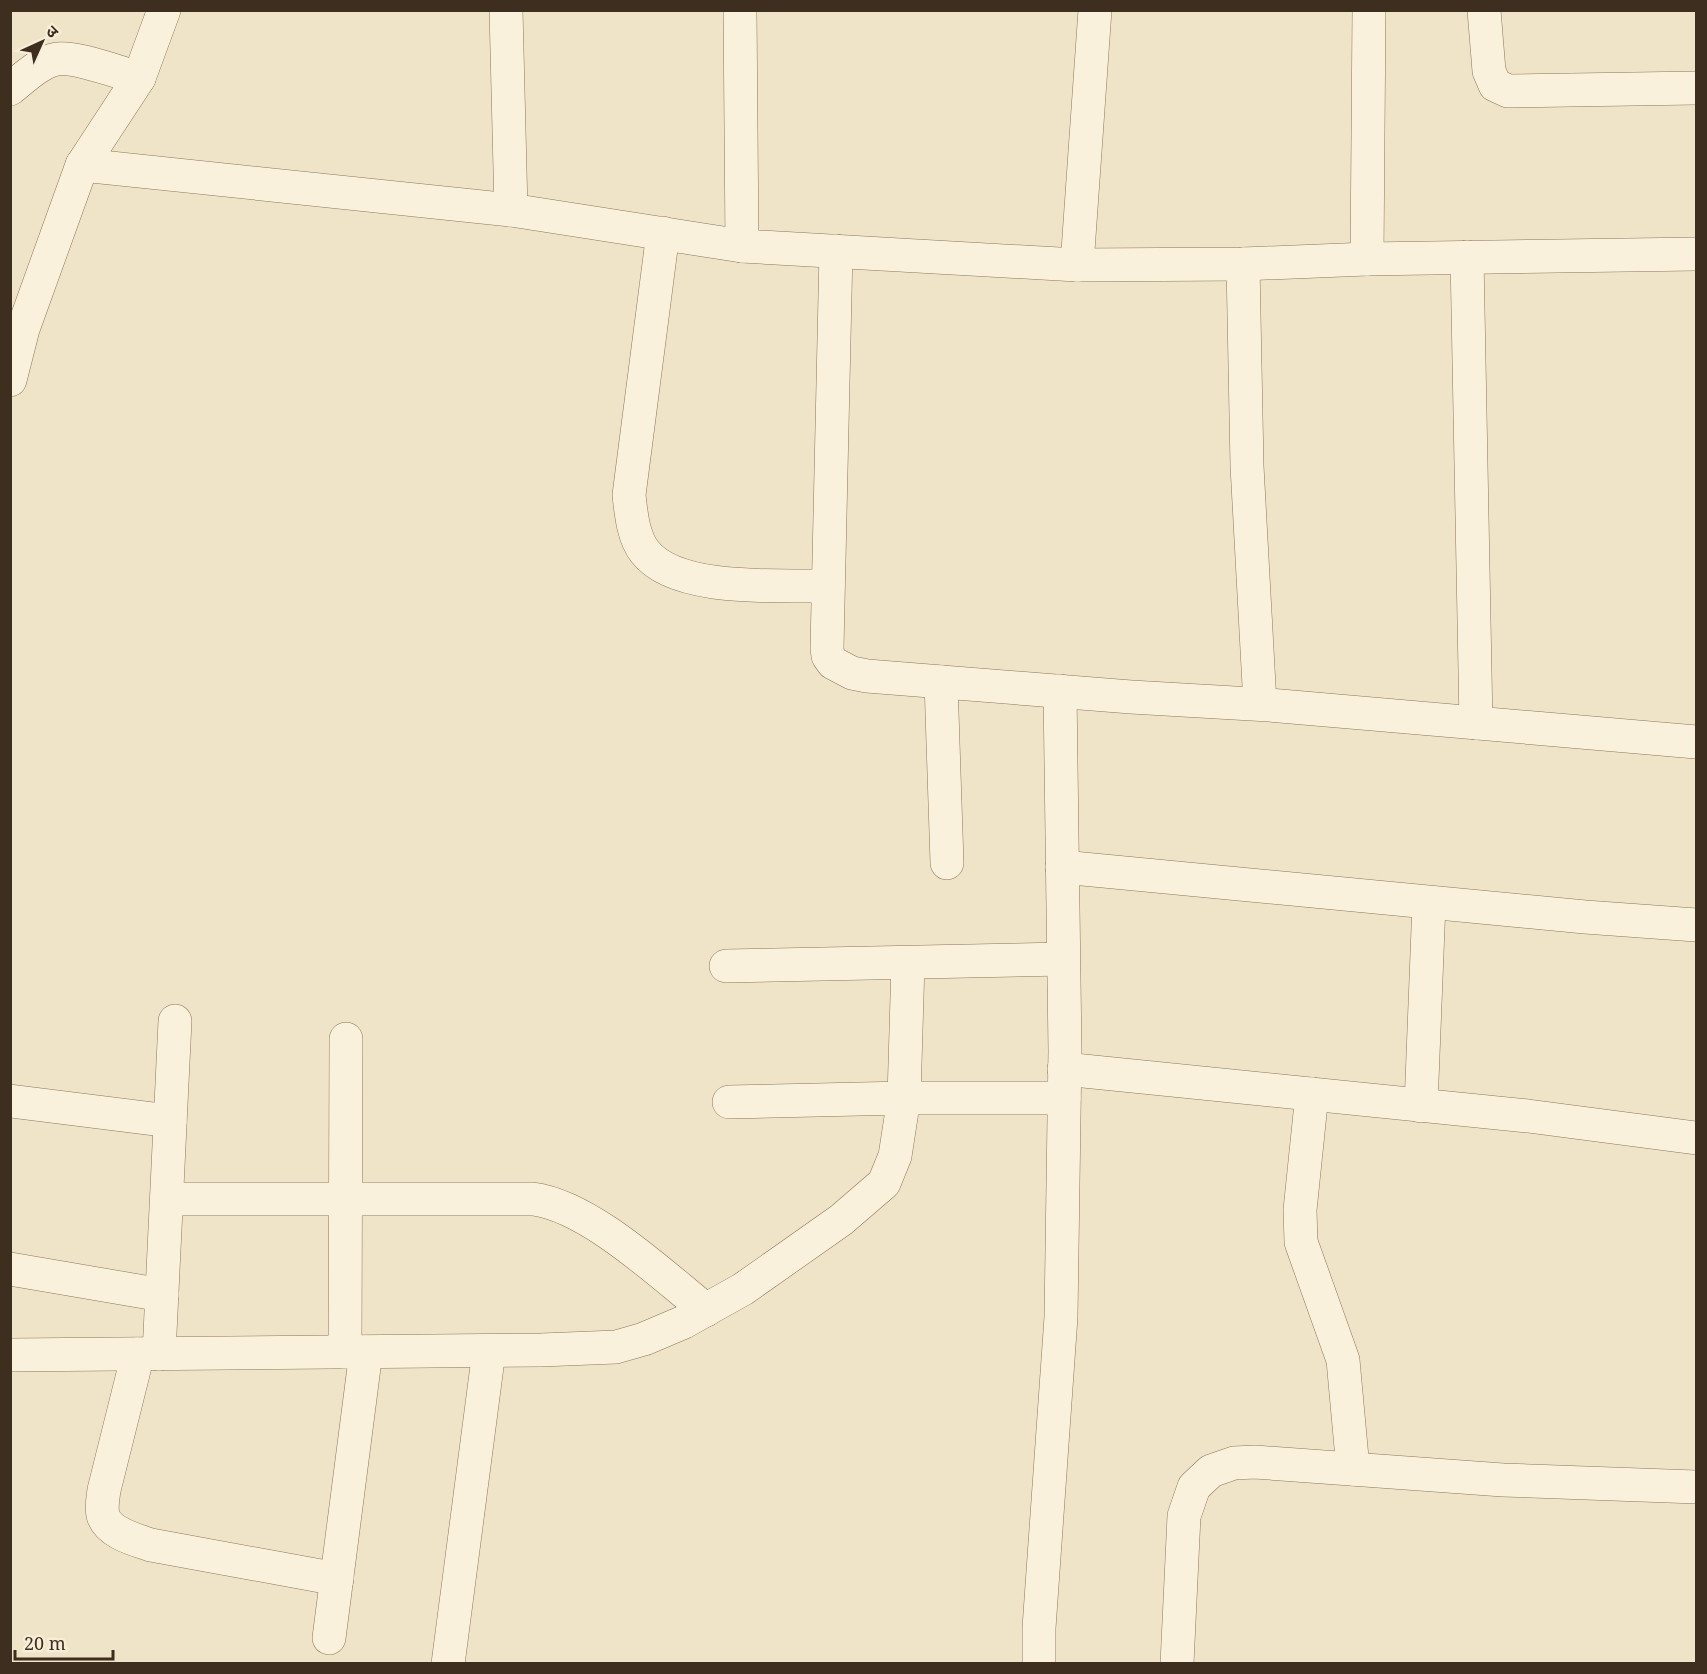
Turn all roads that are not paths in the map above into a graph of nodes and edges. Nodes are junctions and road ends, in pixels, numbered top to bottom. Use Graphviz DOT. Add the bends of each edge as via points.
graph roads {
  1 [pos="164,10"];
  2 [pos="506,10"];
  3 [pos="740,10"];
  4 [pos="1095,10"];
  5 [pos="1369,10"];
  6 [pos="1484,10"];
  7 [pos="139,78"];
  8 [pos="1696,88"];
  9 [pos="10,89"];
  10 [pos="82,165"];
  11 [pos="511,210"];
  12 [pos="663,233"];
  13 [pos="742,246"];
  14 [pos="836,251"];
  15 [pos="1696,254"];
  16 [pos="1467,257"];
  17 [pos="1367,259"];
  18 [pos="1243,264"];
  19 [pos="1077,265"];
  20 [pos="10,380"];
  21 [pos="828,586"];
  22 [pos="941,682"];
  23 [pos="1060,692"];
  24 [pos="1260,704"];
  25 [pos="1476,723"];
  26 [pos="1696,742"];
  27 [pos="947,863"];
  28 [pos="1062,867"];
  29 [pos="1429,903"];
  30 [pos="1696,925"];
  31 [pos="1063,959"];
  32 [pos="908,963"];
  33 [pos="726,966"];
  34 [pos="175,1021"];
  35 [pos="346,1039"];
  36 [pos="1064,1083"];
  37 [pos="1312,1094"];
  38 [pos="903,1098"];
  39 [pos="10,1101"];
  40 [pos="729,1102"];
  41 [pos="1421,1106"];
  42 [pos="170,1121"];
  43 [pos="1696,1138"];
  44 [pos="167,1199"];
  45 [pos="347,1199"];
  46 [pos="10,1269"];
  47 [pos="162,1294"];
  48 [pos="706,1310"];
  49 [pos="489,1351"];
  50 [pos="355,1352"];
  51 [pos="10,1354"];
  52 [pos="148,1354"];
  53 [pos="1353,1469"];
  54 [pos="1696,1487"];
  55 [pos="337,1579"];
  56 [pos="329,1638"];
  57 [pos="448,1664"];
  58 [pos="1039,1664"];
  59 [pos="1177,1664"];
  1 -- 7 [label="street"];
  2 -- 11 [label="street"];
  3 -- 13 [label="street"];
  4 -- 19 [label="street"];
  5 -- 17 [label="street"];
  6 -- 8 [label="street" via="1489,71 1495,85 1508,91"];
  7 -- 9 [label="street" via="57,59 43,64"];
  7 -- 10 [label="street"];
  10 -- 11 [label="street"];
  10 -- 20 [label="street" via="23,329"];
  11 -- 12 [label="street"];
  12 -- 13 [label="street"];
  12 -- 21 [label="street" via="629,495 632,524 645,552 682,576 725,584"];
  13 -- 14 [label="street"];
  14 -- 19 [label="street"];
  14 -- 21 [label="street"];
  15 -- 16 [label="street"];
  16 -- 17 [label="street"];
  16 -- 25 [label="street"];
  17 -- 18 [label="street"];
  18 -- 19 [label="street"];
  18 -- 24 [label="street" via="1247,466"];
  21 -- 22 [label="street" via="827,648 833,663 867,676"];
  22 -- 23 [label="street"];
  22 -- 27 [label="street"];
  23 -- 24 [label="street"];
  23 -- 28 [label="street"];
  24 -- 25 [label="street"];
  25 -- 26 [label="street"];
  28 -- 29 [label="street"];
  28 -- 31 [label="street"];
  29 -- 30 [label="street"];
  29 -- 41 [label="street"];
  31 -- 32 [label="street"];
  31 -- 36 [label="street"];
  32 -- 33 [label="street"];
  32 -- 38 [label="street"];
  34 -- 42 [label="street"];
  35 -- 45 [label="street"];
  36 -- 37 [label="street"];
  36 -- 38 [label="street"];
  36 -- 58 [label="street" via="1061,1317"];
  37 -- 41 [label="street"];
  37 -- 53 [label="street" via="1300,1210 1301,1242 1343,1360"];
  38 -- 40 [label="street"];
  38 -- 48 [label="street" via="895,1156 884,1183 812,1241"];
  39 -- 42 [label="street"];
  41 -- 43 [label="street"];
  42 -- 44 [label="street"];
  44 -- 45 [label="street"];
  44 -- 47 [label="street"];
  45 -- 48 [label="street" via="547,1201 605,1230"];
  45 -- 50 [label="street"];
  46 -- 47 [label="street"];
  47 -- 52 [label="street"];
  48 -- 49 [label="street" via="644,1339 616,1347"];
  49 -- 50 [label="street"];
  49 -- 57 [label="street"];
  50 -- 52 [label="street"];
  50 -- 55 [label="street"];
  51 -- 52 [label="street"];
  52 -- 55 [label="street" via="104,1490 102,1513 106,1522 129,1538 152,1545"];
  53 -- 54 [label="street" via="1503,1480"];
  53 -- 59 [label="street" via="1234,1463 1211,1471 1194,1487 1184,1516"];
  55 -- 56 [label="street"];
}
